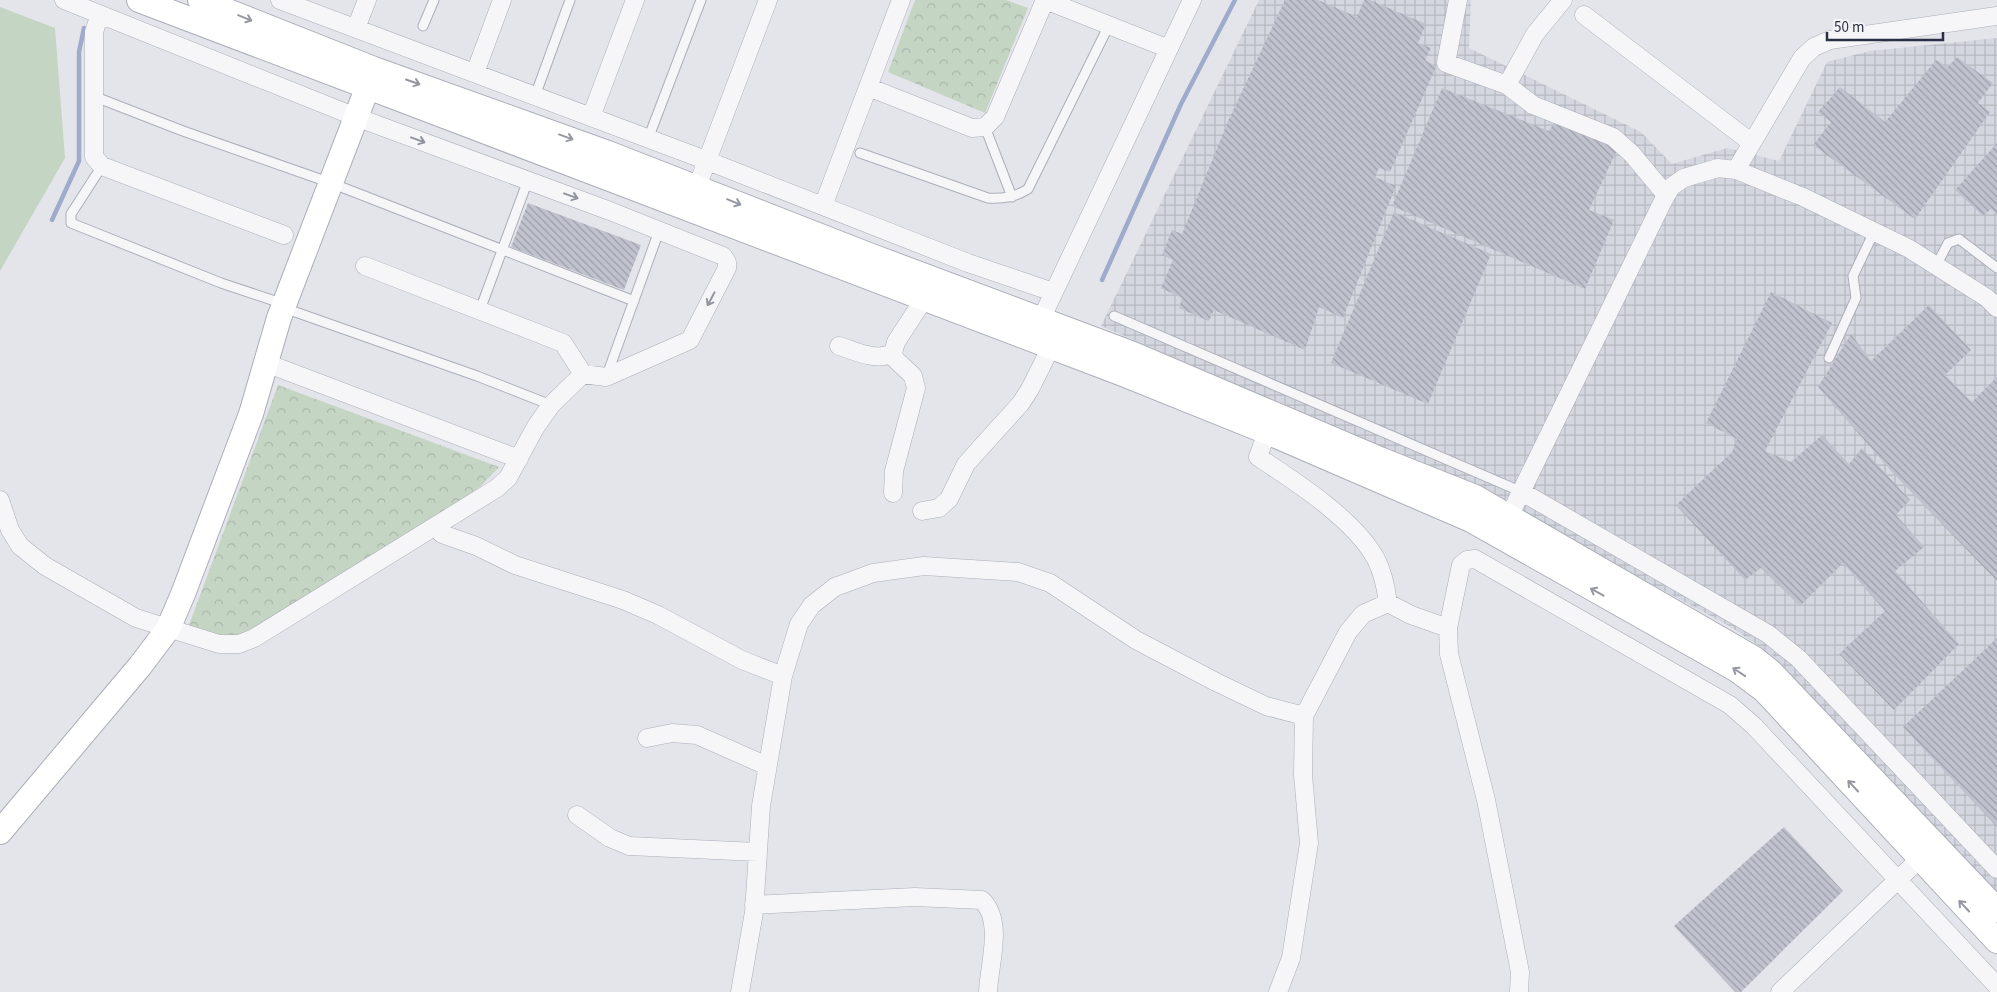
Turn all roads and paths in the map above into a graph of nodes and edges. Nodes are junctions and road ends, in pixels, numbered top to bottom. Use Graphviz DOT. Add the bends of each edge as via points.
graph roads {
  1 [pos="64,0"];
  2 [pos="139,0"];
  3 [pos="200,0"];
  4 [pos="367,0"];
  5 [pos="434,0"];
  6 [pos="502,0"];
  7 [pos="570,0"];
  8 [pos="635,0"];
  9 [pos="700,0"];
  10 [pos="768,0"];
  11 [pos="901,0"];
  12 [pos="1045,0"];
  13 [pos="1192,0"];
  14 [pos="1458,0"];
  15 [pos="1564,0"];
  16 [pos="287,1"];
  17 [pos="100,14"];
  18 [pos="1584,15"];
  19 [pos="1997,16"];
  20 [pos="1109,25"];
  21 [pos="423,26"];
  22 [pos="356,28"];
  23 [pos="1169,49"];
  24 [pos="475,73"];
  25 [pos="371,78"];
  26 [pos="1507,86"];
  27 [pos="868,87"];
  28 [pos="93,96"];
  29 [pos="535,96"];
  30 [pos="356,117"];
  31 [pos="592,117"];
  32 [pos="985,127"];
  33 [pos="648,139"];
  34 [pos="1752,143"];
  35 [pos="860,153"];
  36 [pos="708,161"];
  37 [pos="102,166"];
  38 [pos="1736,170"];
  39 [pos="528,180"];
  40 [pos="331,183"];
  41 [pos="697,187"];
  42 [pos="1666,195"];
  43 [pos="1012,197"];
  44 [pos="823,206"];
  45 [pos="659,231"];
  46 [pos="1874,232"];
  47 [pos="284,234"];
  48 [pos="502,250"];
  49 [pos="365,266"];
  50 [pos="1936,266"];
  51 [pos="1997,268"];
  52 [pos="1053,292"];
  53 [pos="924,300"];
  54 [pos="634,301"];
  55 [pos="284,306"];
  56 [pos="1997,308"];
  57 [pos="480,310"];
  58 [pos="1114,316"];
  59 [pos="1046,333"];
  60 [pos="839,346"];
  61 [pos="893,353"];
  62 [pos="1829,358"];
  63 [pos="266,363"];
  64 [pos="583,374"];
  65 [pos="606,377"];
  66 [pos="551,405"];
  67 [pos="1267,432"];
  68 [pos="519,459"];
  69 [pos="1522,492"];
  70 [pos="893,493"];
  71 [pos="0,500"];
  72 [pos="922,511"];
  73 [pos="1504,527"];
  74 [pos="436,528"];
  75 [pos="1388,603"];
  76 [pos="168,628"];
  77 [pos="1448,628"];
  78 [pos="783,676"];
  79 [pos="1304,716"];
  80 [pos="647,738"];
  81 [pos="767,766"];
  82 [pos="577,815"];
  83 [pos="0,832"];
  84 [pos="757,852"];
  85 [pos="1928,852"];
  86 [pos="1997,869"];
  87 [pos="1897,880"];
  88 [pos="754,904"];
  89 [pos="1997,910"];
  90 [pos="1997,941"];
  91 [pos="1997,986"];
  92 [pos="740,992"];
  93 [pos="988,992"];
  94 [pos="1278,992"];
  95 [pos="1520,992"];
  96 [pos="1780,992"];
  1 -- 17 [label="street"];
  2 -- 25 [label="street"];
  3 -- 25 [label="street, one-way"];
  4 -- 22 [label="street"];
  5 -- 21 [label="lane"];
  6 -- 24 [label="street"];
  7 -- 29 [label="lane"];
  8 -- 31 [label="street"];
  9 -- 33 [label="lane"];
  10 -- 36 [label="street"];
  11 -- 27 [label="street"];
  12 -- 20 [label="street"];
  12 -- 32 [label="street" via="995,117"];
  13 -- 23 [label="street"];
  14 -- 26 [label="street" via="1446,63"];
  15 -- 26 [label="street" via="1535,34"];
  16 -- 22 [label="street"];
  17 -- 28 [label="street" via="94,32"];
  17 -- 30 [label="street"];
  18 -- 34 [label="street"];
  19 -- 34 [label="street" via="1830,40 1814,47 1802,58"];
  20 -- 23 [label="street"];
  20 -- 43 [label="lane" via="1028,189"];
  22 -- 24 [label="street"];
  23 -- 52 [label="street"];
  24 -- 29 [label="street"];
  25 -- 30 [label="street"];
  25 -- 41 [label="street, one-way" via="509,116"];
  25 -- 53 [label="street" via="616,180"];
  26 -- 42 [label="street" via="1533,105 1613,137 1632,154"];
  27 -- 32 [label="street" via="972,128"];
  27 -- 44 [label="street"];
  28 -- 37 [label="street" via="93,150 94,157"];
  28 -- 40 [label="lane"];
  29 -- 31 [label="street"];
  30 -- 39 [label="street, one-way"];
  30 -- 40 [label="street"];
  31 -- 33 [label="street"];
  32 -- 43 [label="lane"];
  33 -- 36 [label="street"];
  34 -- 38 [label="street"];
  35 -- 43 [label="lane" via="988,198"];
  36 -- 41 [label="street"];
  36 -- 44 [label="street"];
  37 -- 47 [label="street"];
  37 -- 55 [label="lane" via="71,214 71,223"];
  38 -- 42 [label="street" via="1718,168 1701,171 1684,178"];
  38 -- 46 [label="street" via="1803,197"];
  39 -- 45 [label="street, one-way"];
  39 -- 48 [label="lane"];
  40 -- 48 [label="lane"];
  40 -- 55 [label="street"];
  41 -- 59 [label="street, one-way" via="869,255"];
  42 -- 69 [label="street"];
  44 -- 52 [label="street" via="968,263"];
  45 -- 54 [label="lane"];
  45 -- 65 [label="street, one-way" via="723,256 727,268 690,340"];
  46 -- 50 [label="street"];
  46 -- 62 [label="lane" via="1853,276 1856,298"];
  48 -- 54 [label="lane"];
  48 -- 57 [label="lane"];
  49 -- 57 [label="street"];
  50 -- 51 [label="lane" via="1948,243 1959,239"];
  50 -- 56 [label="street" via="1987,298"];
  52 -- 59 [label="street"];
  53 -- 59 [label="street"];
  53 -- 61 [label="street" via="896,342"];
  54 -- 65 [label="lane"];
  55 -- 63 [label="street"];
  55 -- 66 [label="lane"];
  57 -- 64 [label="street" via="563,343"];
  58 -- 69 [label="lane"];
  59 -- 67 [label="street"];
  59 -- 72 [label="street" via="1021,403 966,464 949,499 938,508"];
  59 -- 73 [label="street" via="1133,354 1474,497"];
  60 -- 61 [label="street" via="876,358"];
  61 -- 70 [label="street" via="913,376 916,388 894,471"];
  63 -- 68 [label="street"];
  63 -- 76 [label="street" via="184,594"];
  64 -- 65 [label="street"];
  64 -- 66 [label="street"];
  66 -- 68 [label="street"];
  67 -- 73 [label="street" via="1471,520"];
  67 -- 75 [label="street" via="1258,457 1324,504 1362,539 1385,580"];
  68 -- 74 [label="street" via="508,478 497,488"];
  69 -- 73 [label="street"];
  69 -- 86 [label="street" via="1768,634 1798,658"];
  71 -- 76 [label="street" via="10,530 31,556 136,618"];
  73 -- 85 [label="street" via="1738,649 1770,670"];
  74 -- 76 [label="street" via="239,644 219,644"];
  74 -- 78 [label="street" via="442,534 515,565 623,600 742,660"];
  75 -- 77 [label="street"];
  75 -- 79 [label="street" via="1363,614 1348,632"];
  76 -- 83 [label="street" via="140,666"];
  77 -- 87 [label="street" via="1461,565 1475,559 1730,705 1754,726"];
  77 -- 95 [label="street" via="1448,654 1486,800 1520,972"];
  78 -- 79 [label="street" via="799,624 812,605 835,587 873,573 924,566 977,568 1018,572 1050,583 1136,640 1266,706"];
  78 -- 81 [label="street"];
  79 -- 94 [label="street" via="1303,776 1309,843 1291,958"];
  80 -- 81 [label="street" via="672,733 697,735"];
  81 -- 84 [label="street"];
  82 -- 84 [label="street" via="610,838 629,846"];
  84 -- 88 [label="street"];
  85 -- 87 [label="street"];
  85 -- 89 [label="street"];
  90 -- 85 [label="street, one-way"];
  87 -- 91 [label="street"];
  87 -- 96 [label="street"];
  88 -- 92 [label="street"];
  88 -- 93 [label="street" via="915,896 982,900 992,917 994,932"];
}
